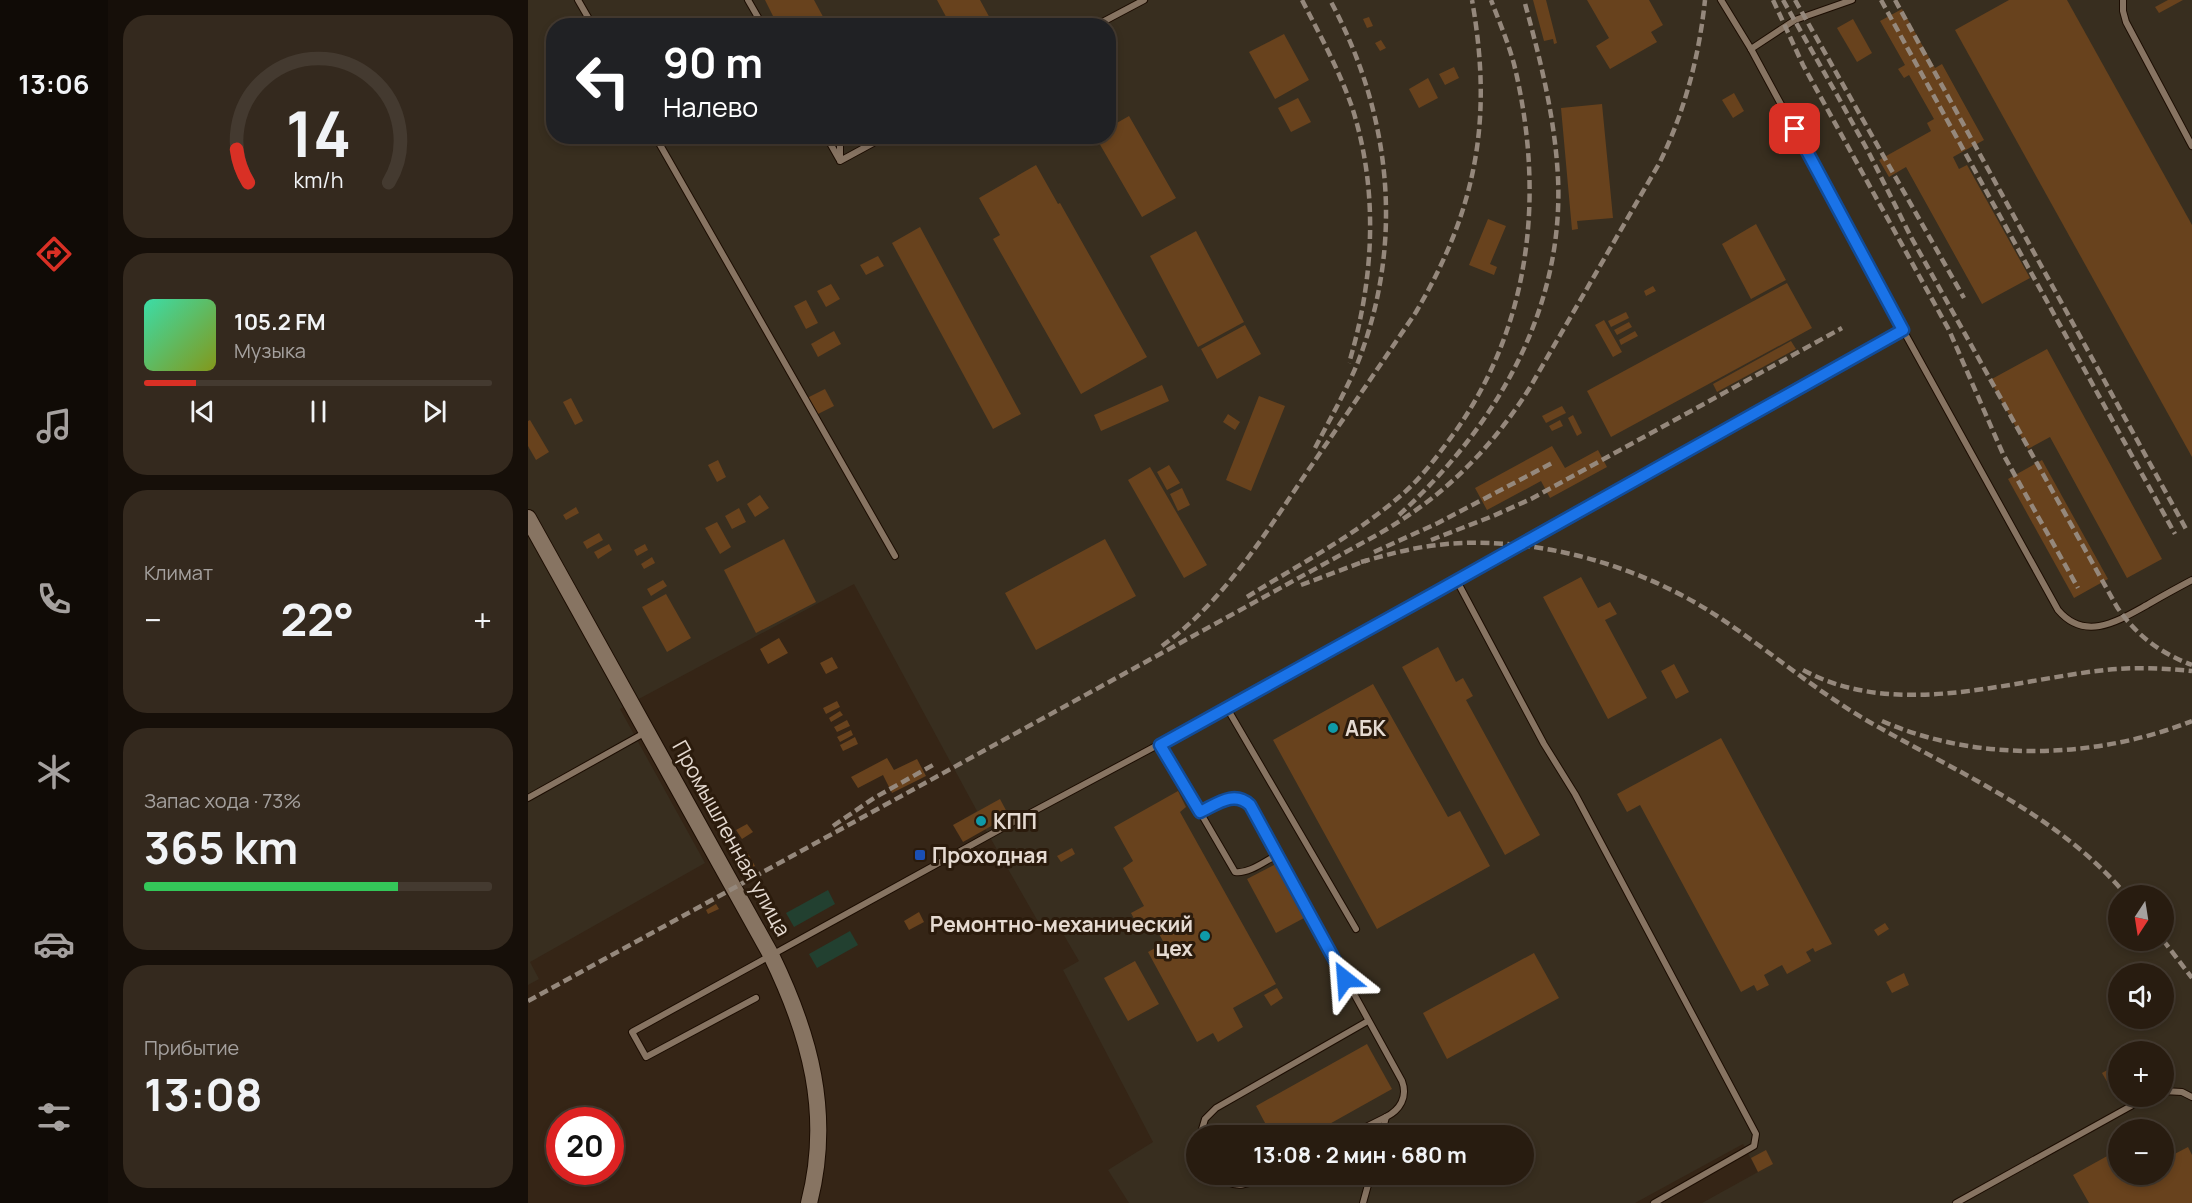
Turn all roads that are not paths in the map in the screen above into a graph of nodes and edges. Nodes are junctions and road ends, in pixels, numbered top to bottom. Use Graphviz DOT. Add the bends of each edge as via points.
graph roads {
  1 [pos="578,0"];
  2 [pos="748,0"];
  3 [pos="1124,0"];
  4 [pos="1144,0"];
  5 [pos="1721,0"];
  6 [pos="1852,0"];
  7 [pos="2123,0"];
  8 [pos="1128,8"];
  9 [pos="588,18"];
  10 [pos="758,18"];
  11 [pos="1110,18"];
  12 [pos="1751,49"];
  13 [pos="660,144"];
  14 [pos="830,144"];
  15 [pos="840,144"];
  16 [pos="871,144"];
  17 [pos="2192,147"];
  18 [pos="840,161"];
  19 [pos="1903,330"];
  20 [pos="528,518"];
  21 [pos="895,556"];
  22 [pos="2192,580"];
  23 [pos="1457,581"];
  24 [pos="1227,708"];
  25 [pos="647,731"];
  26 [pos="1160,745"];
  27 [pos="528,798"];
  28 [pos="1200,812"];
  29 [pos="1277,855"];
  30 [pos="1356,929"];
  31 [pos="771,956"];
  32 [pos="756,998"];
  33 [pos="1368,1021"];
  34 [pos="2174,1092"];
  35 [pos="2192,1097"];
  36 [pos="2130,1107"];
  37 [pos="1386,1117"];
  38 [pos="1203,1125"];
  39 [pos="1370,1125"];
  40 [pos="1384,1125"];
  41 [pos="1368,1185"];
  42 [pos="809,1203"];
  43 [pos="1363,1203"];
  44 [pos="1653,1203"];
  45 [pos="1956,1203"];
  1 -- 9 [label="lane"];
  2 -- 10 [label="lane"];
  3 -- 8 [label="lane"];
  4 -- 8 [label="lane"];
  5 -- 12 [label="lane"];
  6 -- 12 [label="lane" via="1795,20"];
  7 -- 17 [label="lane" via="2126,22"];
  8 -- 11 [label="lane"];
  12 -- 19 [label="lane"];
  13 -- 21 [label="lane"];
  14 -- 18 [label="lane"];
  15 -- 18 [label="lane"];
  16 -- 18 [label="lane"];
  19 -- 22 [label="lane" via="2062,615 2077,624 2105,626"];
  19 -- 23 [label="lane"];
  20 -- 25 [label="street, Промышленная улица"];
  23 -- 24 [label="lane"];
  23 -- 44 [label="lane" via="1756,1134 1754,1146"];
  24 -- 26 [label="lane"];
  24 -- 30 [label="lane"];
  25 -- 27 [label="lane"];
  25 -- 31 [label="street, Промышленная улица"];
  26 -- 28 [label="lane"];
  26 -- 31 [label="lane"];
  28 -- 29 [label="lane" via="1227,799 1242,799 1250,805"];
  28 -- 29 [label="lane" via="1235,872 1249,870"];
  29 -- 33 [label="lane"];
  31 -- 32 [label="lane" via="632,1032 646,1058"];
  31 -- 42 [label="street, Промышленная улица" via="801,1024 816,1082 818,1151"];
  33 -- 37 [label="lane" via="1404,1086 1400,1106"];
  33 -- 38 [label="lane" via="1216,1108"];
  34 -- 35 [label="lane"];
  36 -- 45 [label="lane"];
  37 -- 39 [label="lane"];
  37 -- 40 [label="lane"];
  41 -- 43 [label="lane"];
}
